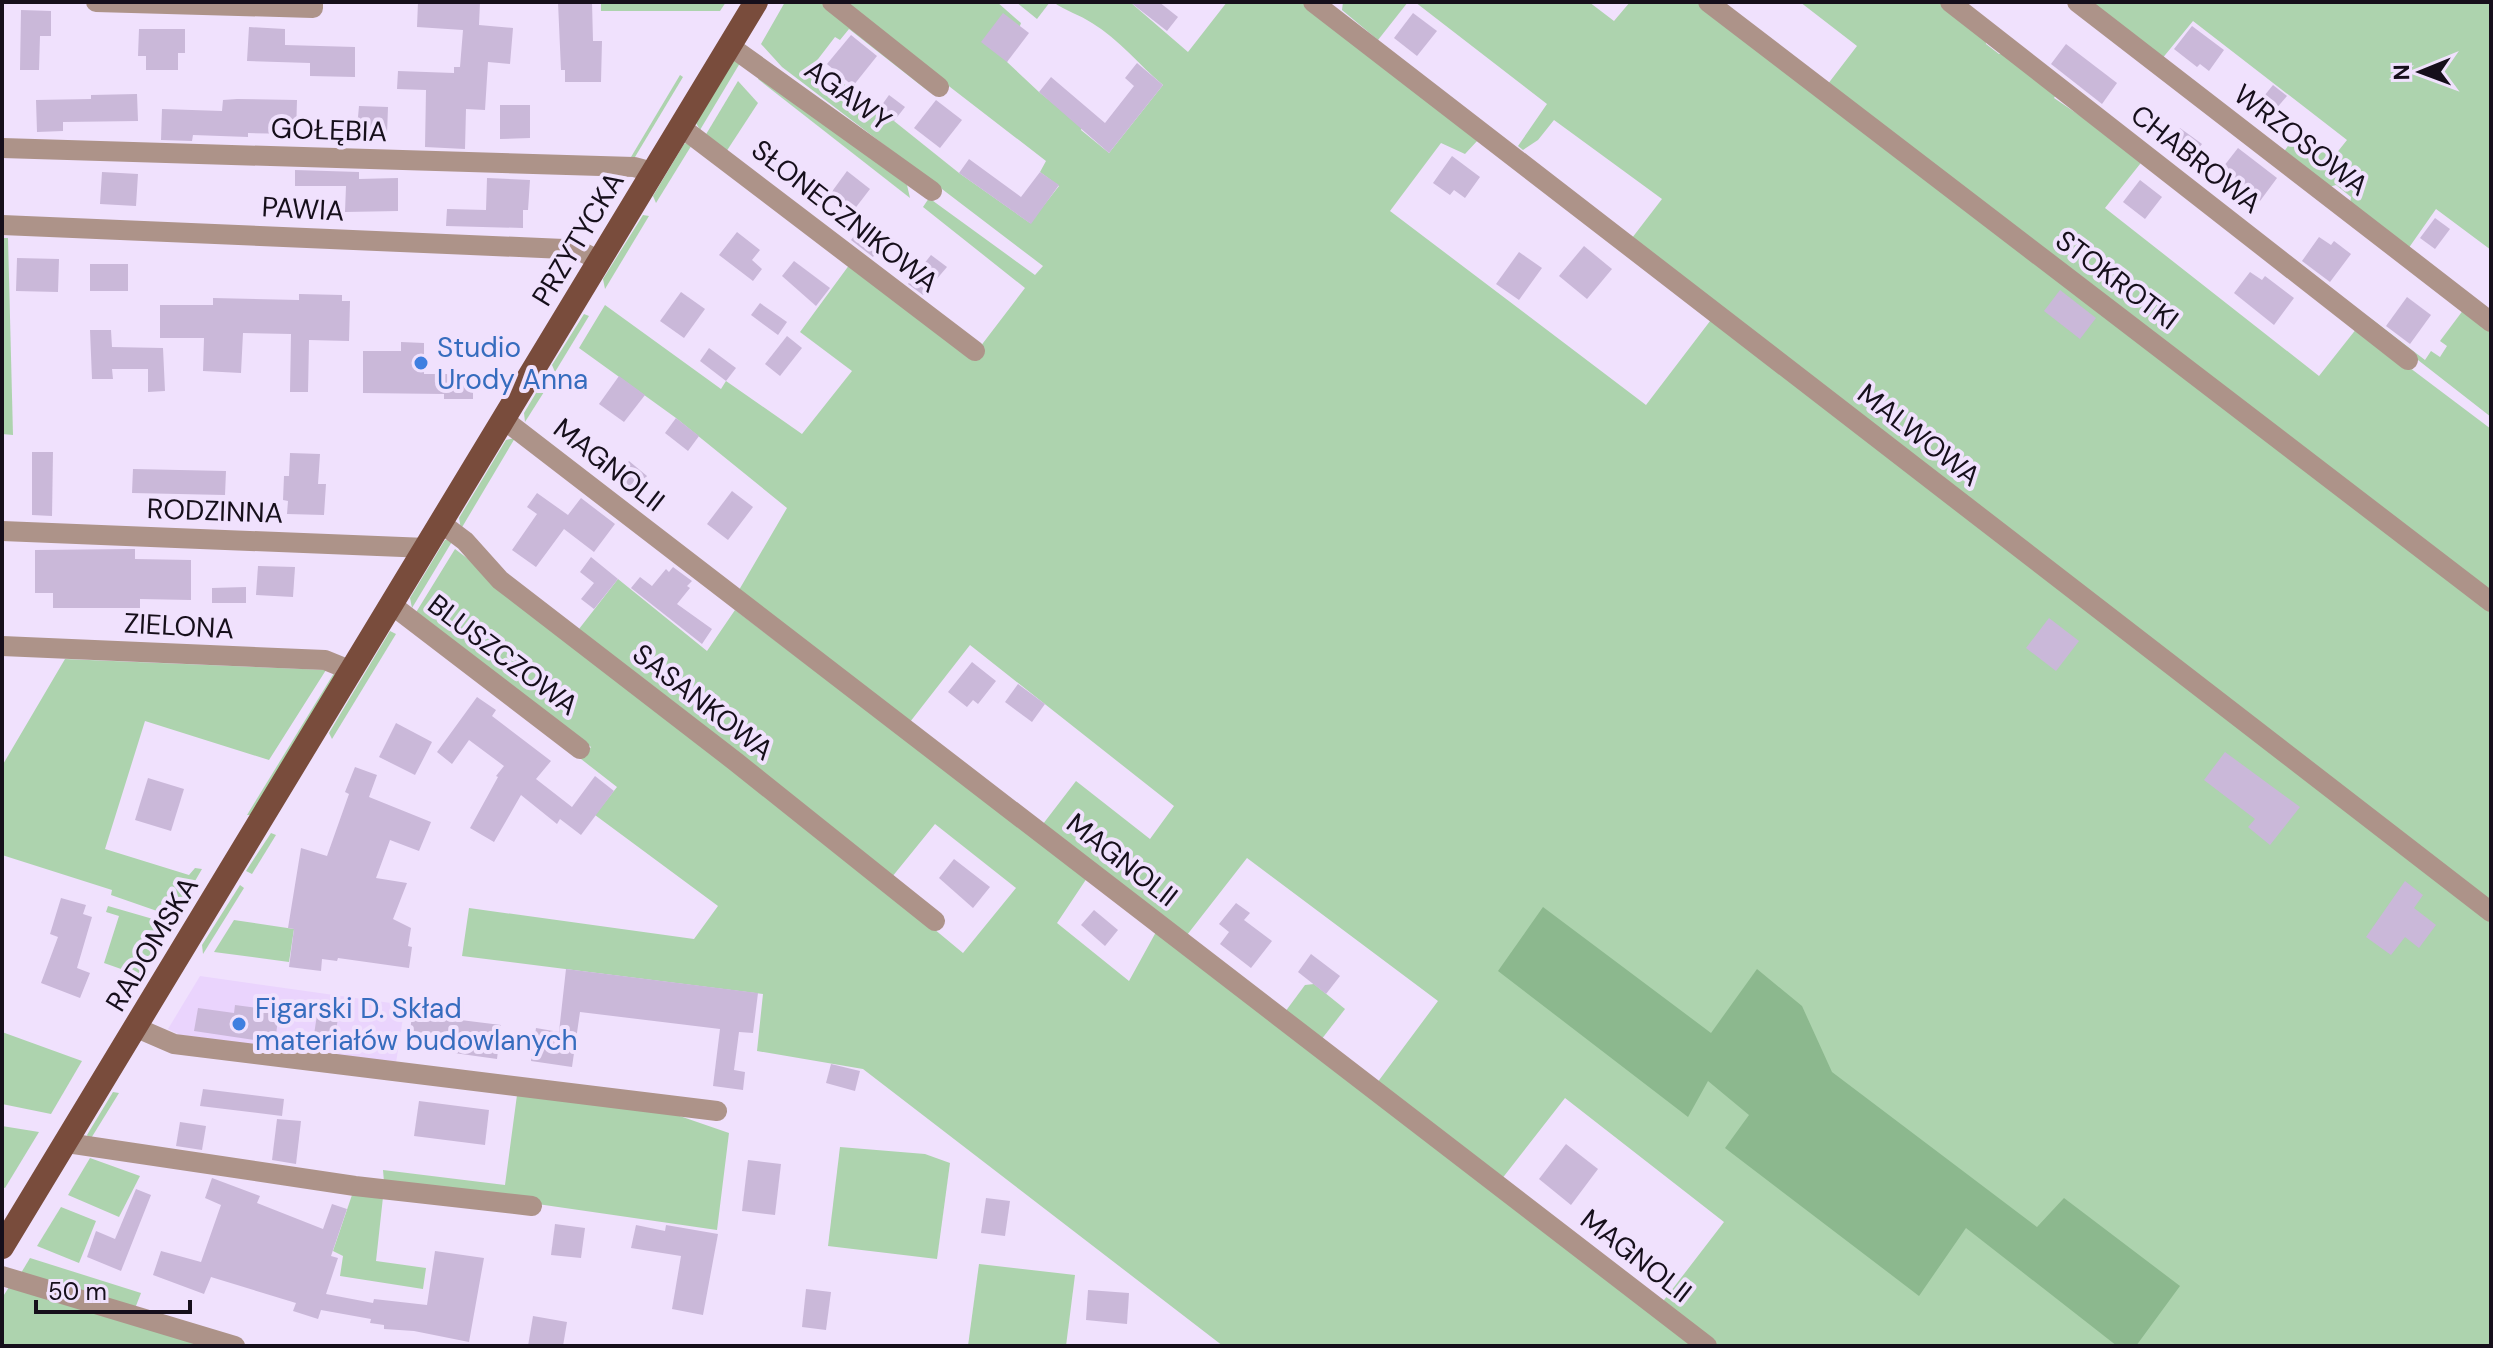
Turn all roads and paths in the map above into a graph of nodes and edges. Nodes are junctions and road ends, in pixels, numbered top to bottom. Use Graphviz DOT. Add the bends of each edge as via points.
graph roads {
  1 [pos="96,2"];
  2 [pos="313,2"];
  3 [pos="756,2"];
  4 [pos="832,2"];
  5 [pos="1313,2"];
  6 [pos="1708,2"];
  7 [pos="1950,2"];
  8 [pos="2077,2"];
  9 [pos="730,46"];
  10 [pos="939,87"];
  11 [pos="681,127"];
  12 [pos="2,148"];
  13 [pos="653,172"];
  14 [pos="932,191"];
  15 [pos="2,225"];
  16 [pos="600,261"];
  17 [pos="2491,322"];
  18 [pos="975,351"];
  19 [pos="2408,360"];
  20 [pos="503,419"];
  21 [pos="441,523"];
  22 [pos="2,531"];
  23 [pos="427,548"];
  24 [pos="2491,602"];
  25 [pos="392,605"];
  26 [pos="2,646"];
  27 [pos="352,671"];
  28 [pos="580,749"];
  29 [pos="2491,912"];
  30 [pos="935,921"];
  31 [pos="137,1028"];
  32 [pos="717,1111"];
  33 [pos="67,1143"];
  34 [pos="532,1206"];
  35 [pos="2,1247"];
  36 [pos="2,1276"];
  37 [pos="235,1346"];
  38 [pos="1707,1346"];
  1 -- 2 [label="street" via="313,8"];
  3 -- 9 [label="main road, PRZYTYCKA"];
  4 -- 10 [label="street"];
  5 -- 29 [label="street, MALWOWA"];
  6 -- 24 [label="street, STOKROTKI"];
  7 -- 19 [label="street, CHABROWA"];
  8 -- 17 [label="street, WRZOSOWA"];
  9 -- 11 [label="main road, PRZYTYCKA"];
  9 -- 14 [label="street, AGAWY"];
  11 -- 13 [label="main road, PRZYTYCKA"];
  11 -- 18 [label="street, SŁONECZNIKOWA"];
  12 -- 13 [label="street, GOŁĘBIA" via="634,167"];
  13 -- 16 [label="main road, PRZYTYCKA"];
  15 -- 16 [label="street, PAWIA" via="564,249"];
  16 -- 20 [label="main road, PRZYTYCKA"];
  20 -- 21 [label="main road, PRZYTYCKA"];
  20 -- 38 [label="street, MAGNOLII"];
  21 -- 23 [label="main road, PRZYTYCKA"];
  21 -- 30 [label="street, SASANKOWA" via="500,580"];
  22 -- 23 [label="street, RODZINNA"];
  23 -- 25 [label="main road, PRZYTYCKA"];
  25 -- 27 [label="main road, PRZYTYCKA"];
  25 -- 28 [label="street, BLUSZCZOWA"];
  26 -- 27 [label="street, ZIELONA" via="325,660"];
  27 -- 31 [label="main road, RADOMSKA"];
  31 -- 32 [label="street" via="174,1044"];
  31 -- 33 [label="main road, RADOMSKA"];
  33 -- 34 [label="street"];
  33 -- 35 [label="main road, RADOMSKA"];
  36 -- 37 [label="street"];
}
